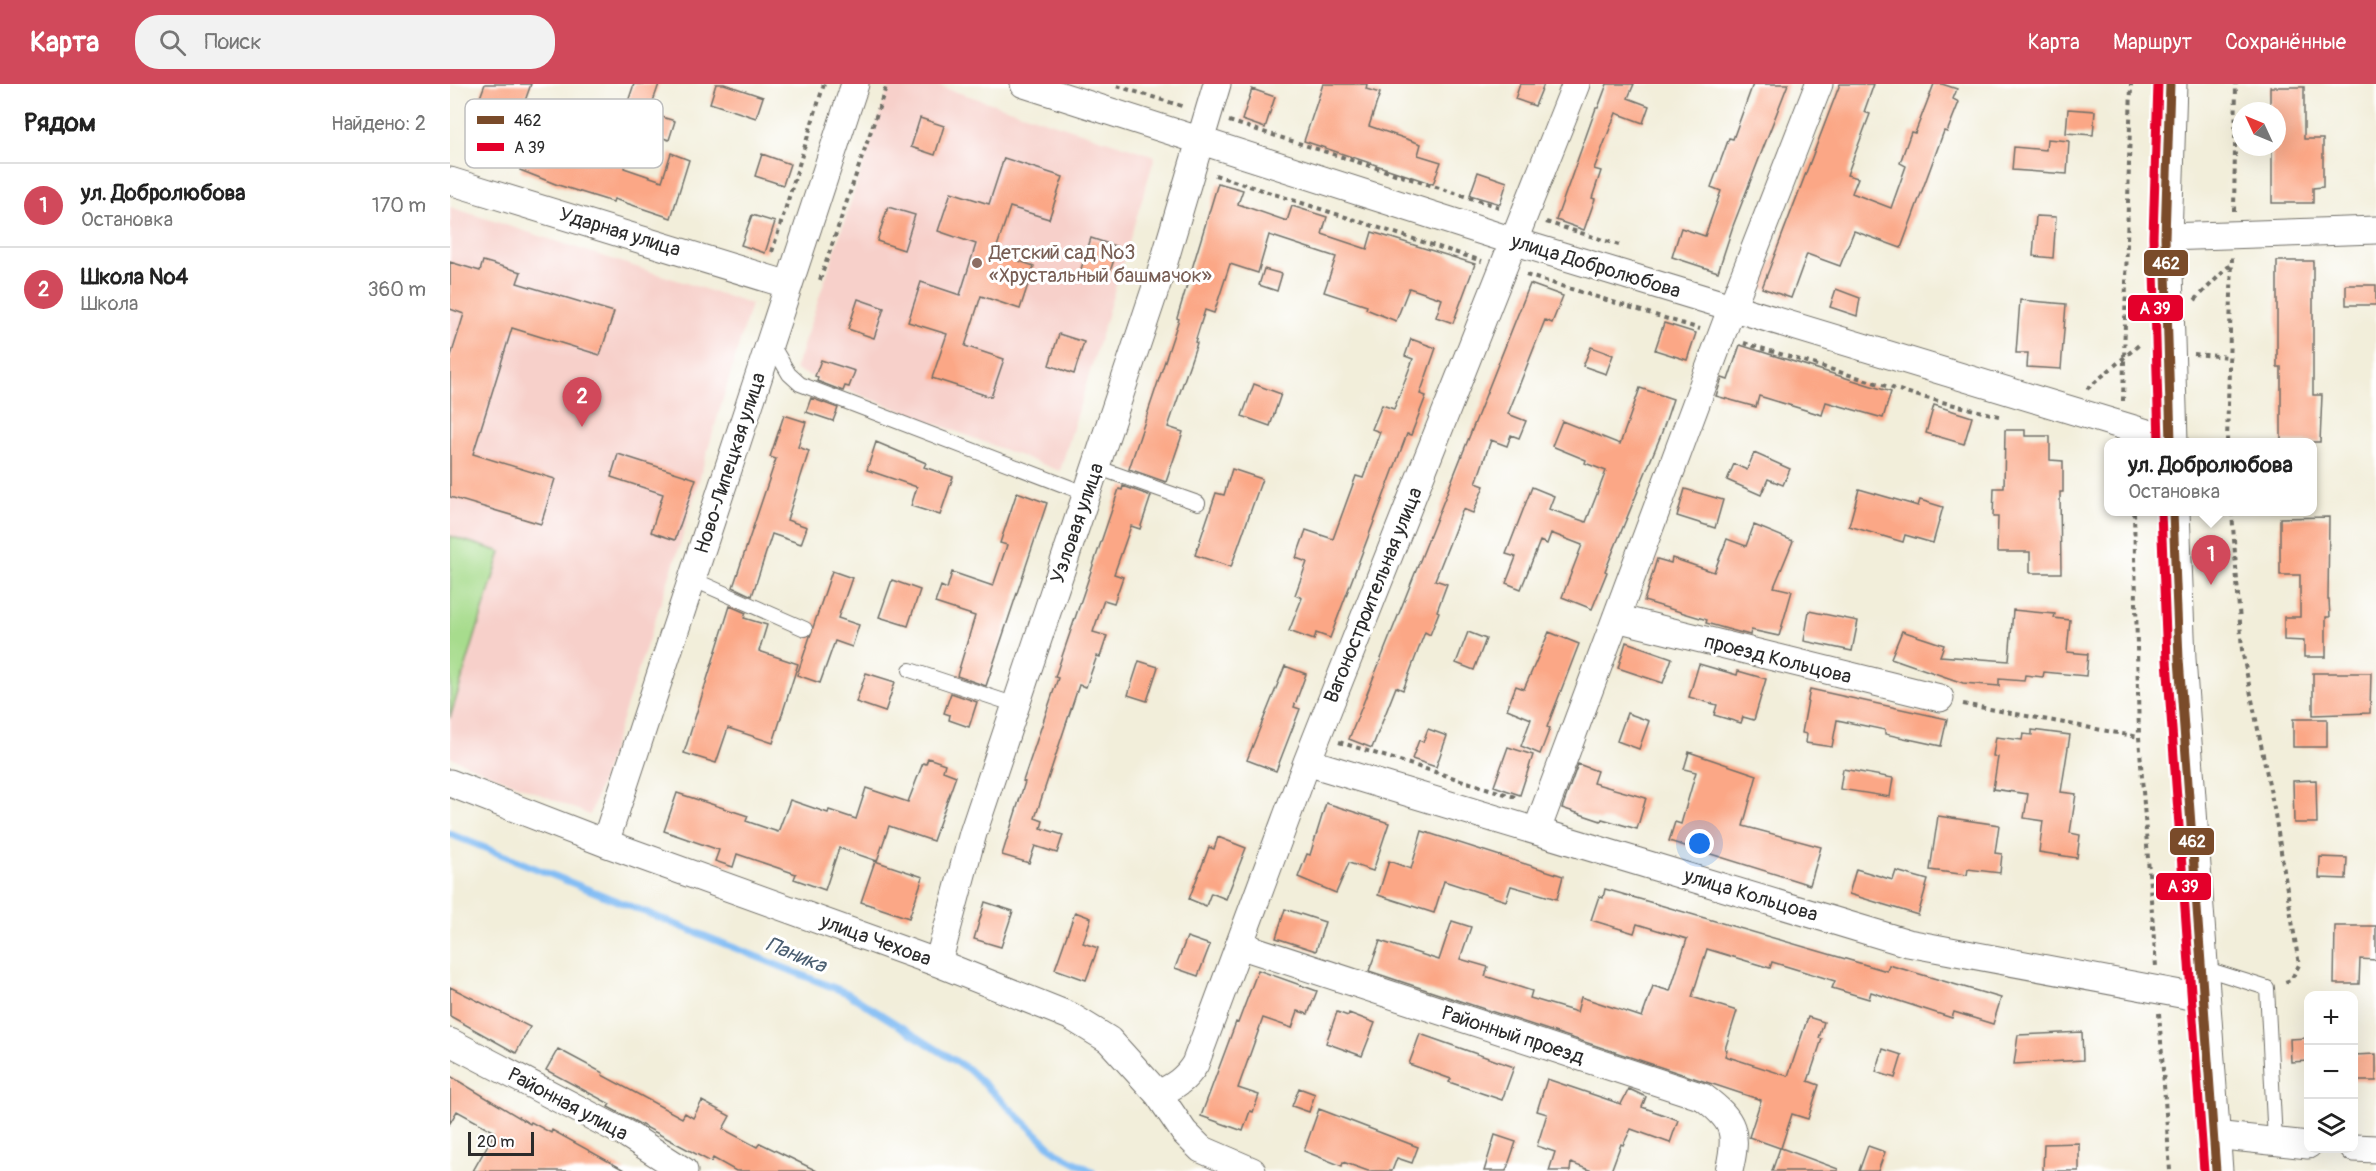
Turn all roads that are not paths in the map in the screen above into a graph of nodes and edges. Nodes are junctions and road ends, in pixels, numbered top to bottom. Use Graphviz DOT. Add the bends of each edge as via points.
graph roads {
  1 [pos="855,84"];
  2 [pos="1024,84"];
  3 [pos="1217,84"];
  4 [pos="1576,84"];
  5 [pos="1819,84"];
  6 [pos="2170,84"];
  7 [pos="1204,126"];
  8 [pos="450,181"];
  9 [pos="2376,230"];
  10 [pos="2165,237"];
  11 [pos="1513,241"];
  12 [pos="776,281"];
  13 [pos="1732,307"];
  14 [pos="770,341"];
  15 [pos="2160,438"];
  16 [pos="2170,438"];
  17 [pos="1096,467"];
  18 [pos="1087,494"];
  19 [pos="1198,503"];
  20 [pos="2173,516"];
  21 [pos="692,579"];
  22 [pos="1616,618"];
  23 [pos="805,629"];
  24 [pos="910,670"];
  25 [pos="1940,698"];
  26 [pos="1016,705"];
  27 [pos="1307,762"];
  28 [pos="450,783"];
  29 [pos="1541,818"];
  30 [pos="604,843"];
  31 [pos="1239,945"];
  32 [pos="938,963"];
  33 [pos="2201,983"];
  34 [pos="450,1042"];
  35 [pos="1158,1094"];
  36 [pos="2214,1135"];
  37 [pos="2275,1141"];
  38 [pos="2304,1145"];
  39 [pos="2358,1148"];
  40 [pos="2376,1149"];
  41 [pos="684,1171"];
  42 [pos="1252,1171"];
  43 [pos="1730,1171"];
  44 [pos="2216,1171"];
  1 -- 12 [label="street, Ново-Липецкая улица"];
  2 -- 7 [label="street, улица Добролюбова"];
  3 -- 7 [label="street, Узловая улица"];
  4 -- 11 [label="street, Вагоностроительная улица"];
  5 -- 13 [label="street"];
  6 -- 10 [label="street"];
  7 -- 11 [label="street, улица Добролюбова"];
  7 -- 17 [label="street, Узловая улица" via="1161,272"];
  8 -- 12 [label="street, Ударная улица"];
  9 -- 10 [label="street"];
  10 -- 16 [label="street"];
  11 -- 13 [label="street, улица Добролюбова"];
  11 -- 27 [label="street, Вагоностроительная улица"];
  12 -- 14 [label="street, Ново-Липецкая улица"];
  13 -- 15 [label="street, улица Добролюбова"];
  13 -- 22 [label="street"];
  14 -- 18 [label="lane" via="789,374 800,384"];
  14 -- 21 [label="street, Ново-Липецкая улица"];
  17 -- 18 [label="street, Узловая улица"];
  17 -- 19 [label="lane"];
  18 -- 26 [label="street, Узловая улица"];
  20 -- 33 [label="street"];
  21 -- 23 [label="lane"];
  21 -- 30 [label="street, Ново-Липецкая улица"];
  22 -- 25 [label="street, проезд Кольцова"];
  22 -- 29 [label="street"];
  24 -- 26 [label="lane"];
  26 -- 32 [label="street, Узловая улица" via="973,833"];
  27 -- 29 [label="street, улица Кольцова"];
  27 -- 31 [label="street, Вагоностроительная улица"];
  28 -- 30 [label="street, улица Чехова"];
  29 -- 33 [label="street, улица Кольцова" via="1908,943 2158,991"];
  30 -- 32 [label="street, улица Чехова"];
  31 -- 35 [label="street, Вагоностроительная улица" via="1196,1064 1177,1085"];
  31 -- 43 [label="street, Районный проезд" via="1703,1097 1723,1112 1732,1128 1735,1147"];
  32 -- 35 [label="street, улица Чехова" via="1070,1016 1109,1040"];
  33 -- 36 [label="street"];
  33 -- 37 [label="lane" via="2267,988"];
  34 -- 41 [label="street, Районная улица" via="628,1135"];
  35 -- 42 [label="street, улица Чехова" via="1201,1149"];
  36 -- 37 [label="street"];
  36 -- 44 [label="street"];
  37 -- 38 [label="street"];
  39 -- 40 [label="street"];
}
